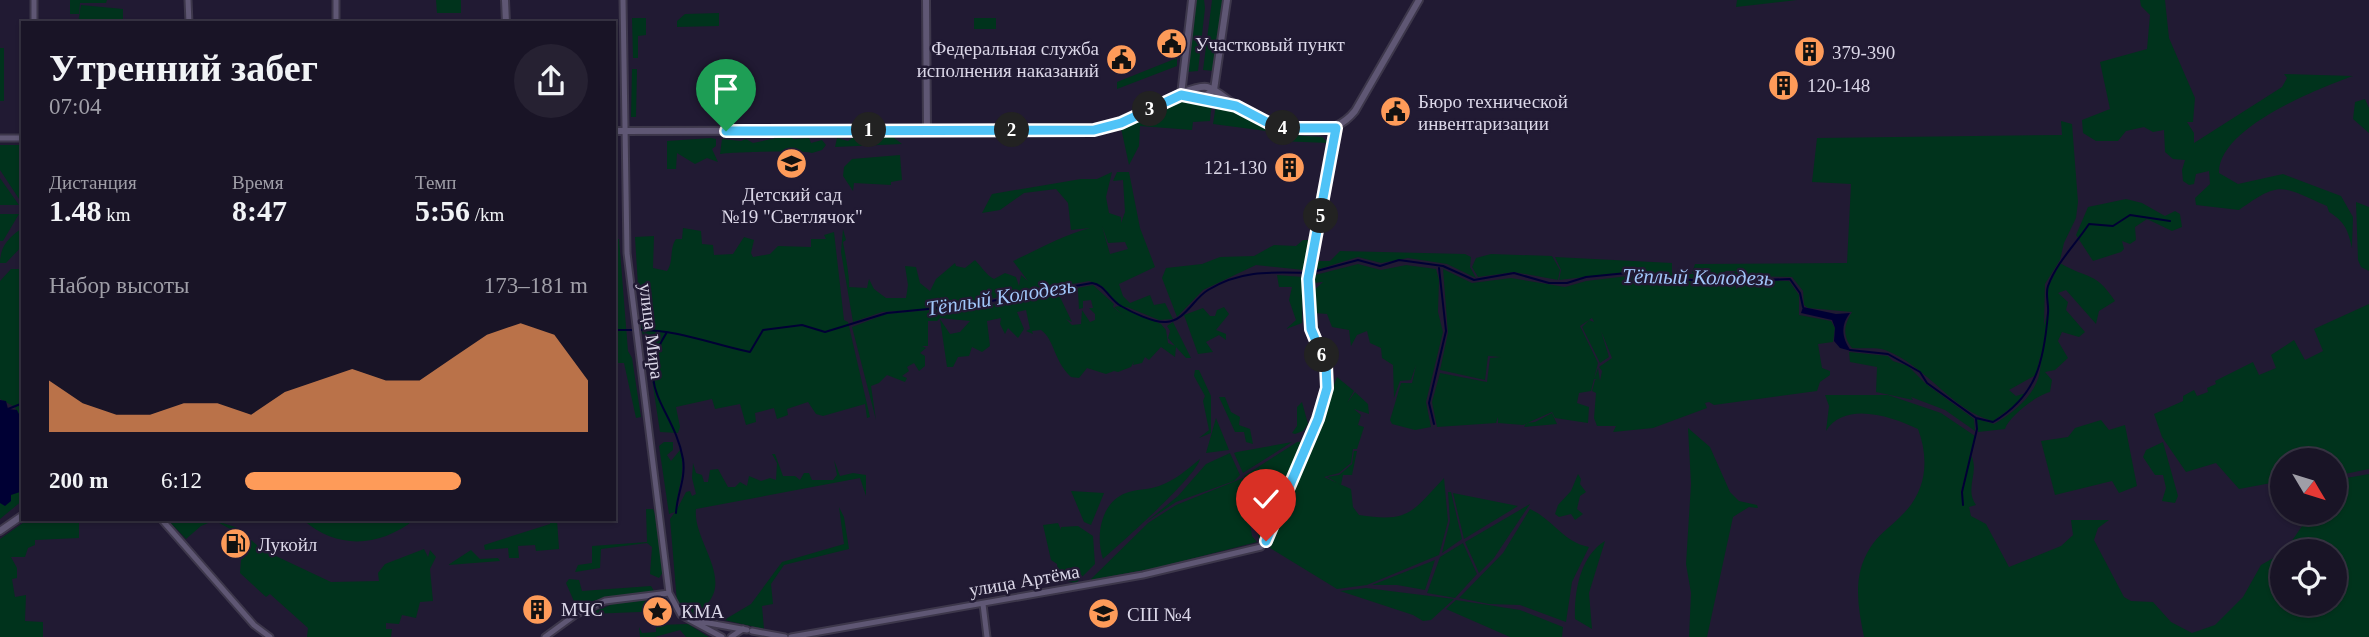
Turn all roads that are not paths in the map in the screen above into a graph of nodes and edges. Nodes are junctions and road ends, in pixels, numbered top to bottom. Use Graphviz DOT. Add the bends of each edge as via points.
graph roads {
  1 [pos="34,0"];
  2 [pos="188,0"];
  3 [pos="336,0"];
  4 [pos="505,0"];
  5 [pos="623,0"];
  6 [pos="926,0"];
  7 [pos="1192,0"];
  8 [pos="1227,0"];
  9 [pos="1419,0"];
  10 [pos="34,21"];
  11 [pos="189,21"];
  12 [pos="336,21"];
  13 [pos="506,21"];
  14 [pos="1214,90"];
  15 [pos="1181,95"];
  16 [pos="1203,97"];
  17 [pos="1236,106"];
  18 [pos="1336,128"];
  19 [pos="927,130"];
  20 [pos="616,131"];
  21 [pos="623,131"];
  22 [pos="0,138"];
  23 [pos="21,138"];
  24 [pos="21,516"];
  25 [pos="163,521"];
  26 [pos="0,531"];
  27 [pos="669,593"];
  28 [pos="983,604"];
  29 [pos="692,620"];
  30 [pos="749,630"];
  31 [pos="270,637"];
  32 [pos="545,637"];
  33 [pos="722,637"];
  34 [pos="731,637"];
  35 [pos="757,637"];
  36 [pos="785,637"];
  37 [pos="791,637"];
  38 [pos="987,637"];
  1 -- 10 [label="street"];
  2 -- 11 [label="street"];
  3 -- 12 [label="street"];
  4 -- 13 [label="main road"];
  5 -- 21 [label="street, улица Мира"];
  6 -- 19 [label="main road"];
  7 -- 15 [label="main road"];
  8 -- 14 [label="main road"];
  9 -- 18 [label="main road" via="1355,111"];
  14 -- 15 [label="main road" via="1189,88"];
  14 -- 16 [label="main road"];
  14 -- 17 [label="main road"];
  15 -- 16 [label="main road"];
  15 -- 19 [label="main road" via="1121,123 1094,130"];
  16 -- 17 [label="main road"];
  17 -- 18 [label="main road" via="1278,128"];
  18 -- 28 [label="street, улица Артёма" via="1308,279 1311,329 1326,365 1327,388 1318,419 1261,547 1143,575"];
  19 -- 21 [label="main road"];
  20 -- 21 [label="main road"];
  21 -- 27 [label="street, улица Мира" via="627,253"];
  22 -- 23 [label="street"];
  24 -- 26 [label="main road"];
  25 -- 31 [label="street" via="254,625"];
  27 -- 29 [label="street" via="678,612"];
  27 -- 32 [label="street" via="605,601"];
  28 -- 37 [label="street, улица Артёма"];
  28 -- 38 [label="street"];
  29 -- 30 [label="street"];
  29 -- 33 [label="street"];
  30 -- 34 [label="street"];
  30 -- 35 [label="street"];
  30 -- 36 [label="street"];
}
